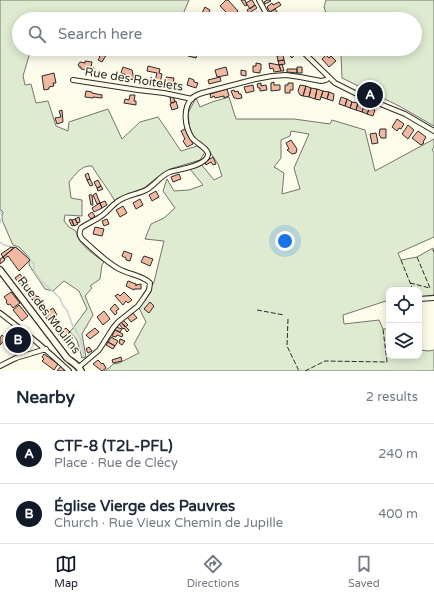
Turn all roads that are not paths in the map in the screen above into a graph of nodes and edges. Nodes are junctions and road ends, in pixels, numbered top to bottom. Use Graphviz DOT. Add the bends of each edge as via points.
graph roads {
  1 [pos="258,0"];
  2 [pos="265,12"];
  3 [pos="307,56"];
  4 [pos="329,77"];
  5 [pos="73,80"];
  6 [pos="192,98"];
  7 [pos="434,131"];
  8 [pos="0,270"];
  9 [pos="434,298"];
  10 [pos="422,299"];
  11 [pos="0,313"];
  12 [pos="46,349"];
  13 [pos="0,366"];
  14 [pos="80,369"];
  15 [pos="69,371"];
  1 -- 2 [label="street"];
  3 -- 4 [label="street"];
  4 -- 6 [label="street" via="321,81 300,76 272,76 206,92"];
  4 -- 7 [label="street" via="347,90 405,114"];
  5 -- 6 [label="street, Rue des Roitelets"];
  6 -- 14 [label="street" via="185,114 188,130 193,139 206,149 207,158 188,168 164,175 146,190 122,199 103,215 81,228 82,239 118,269 150,284 138,306 118,322 99,350"];
  8 -- 14 [label="street, Rue des Moulins" via="67,358"];
  9 -- 10 [label="street"];
  11 -- 12 [label="street"];
  12 -- 13 [label="street"];
  12 -- 15 [label="street"];
}
